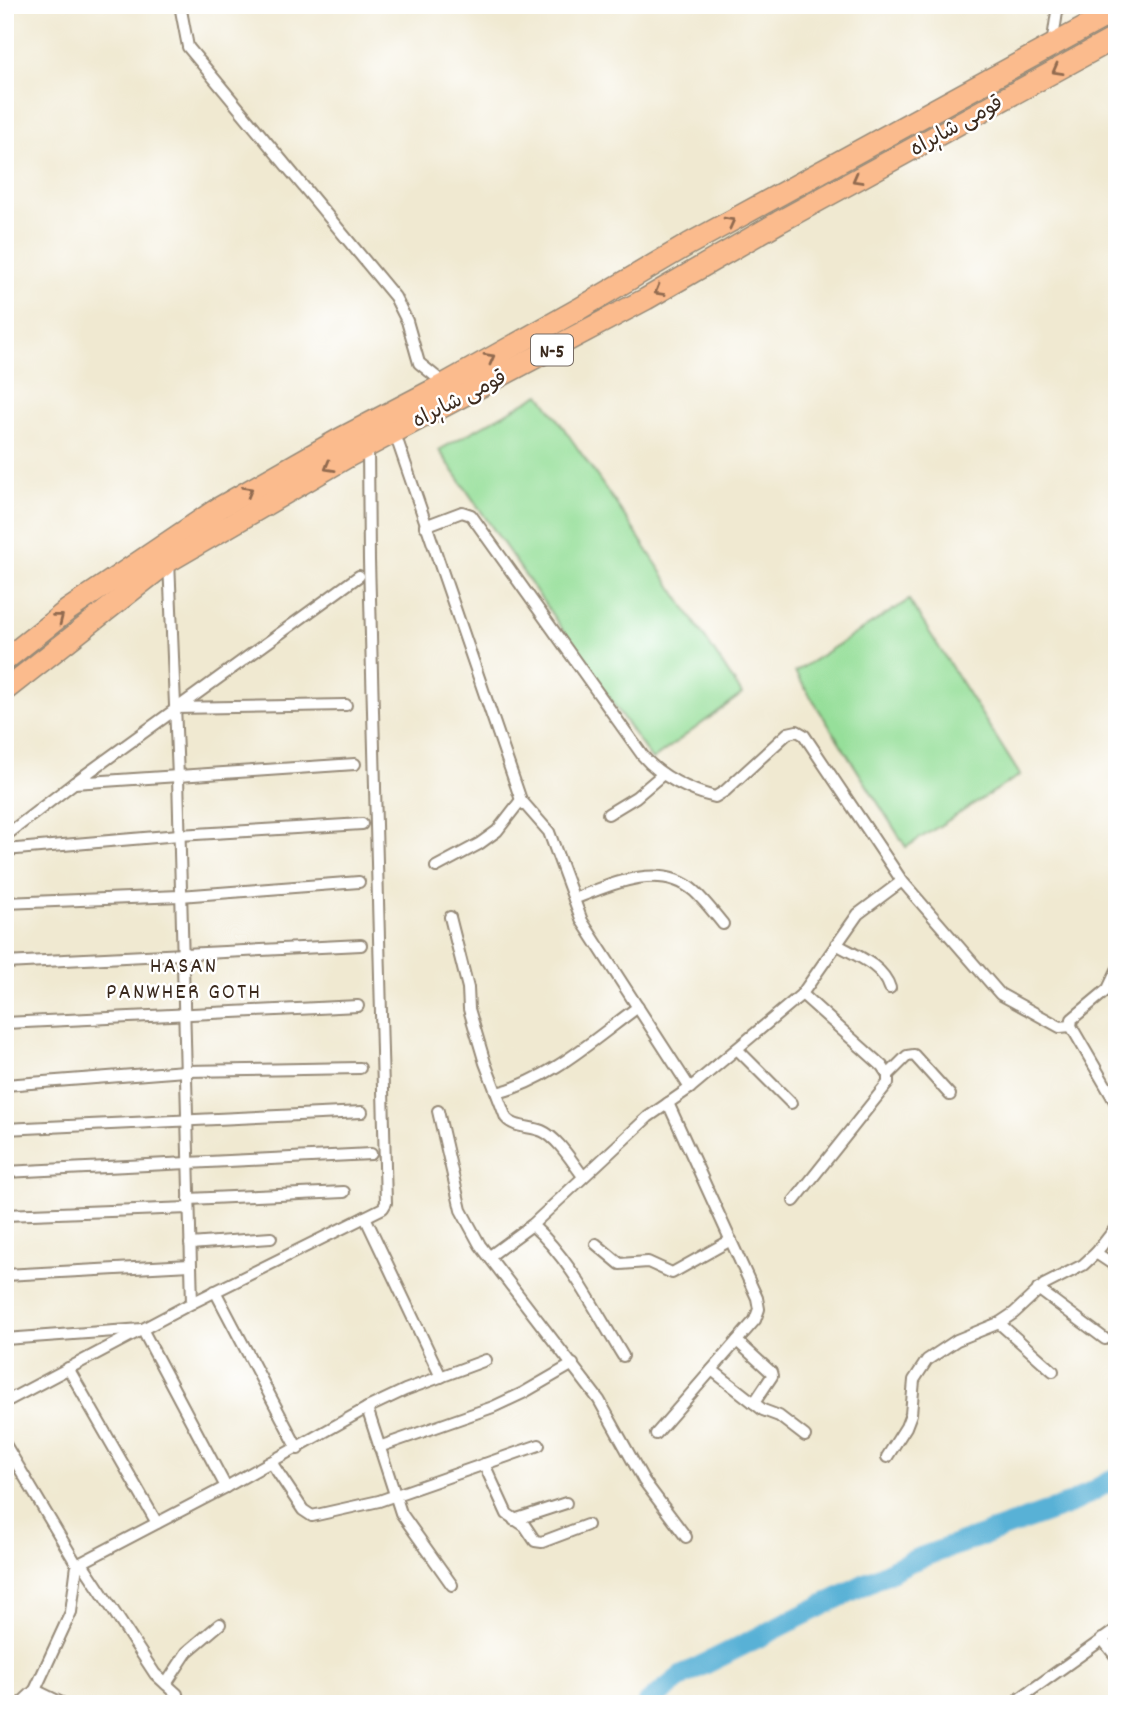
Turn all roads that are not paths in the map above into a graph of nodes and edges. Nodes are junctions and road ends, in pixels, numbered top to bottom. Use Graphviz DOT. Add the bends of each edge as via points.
graph roads {
  1 [pos="180,5"];
  2 [pos="1058,5"];
  3 [pos="1117,10"];
  4 [pos="1117,37"];
  5 [pos="1052,46"];
  6 [pos="445,384"];
  7 [pos="394,431"];
  8 [pos="368,446"];
  9 [pos="425,526"];
  10 [pos="169,561"];
  11 [pos="359,576"];
  12 [pos="5,660"];
  13 [pos="5,690"];
  14 [pos="346,705"];
  15 [pos="175,708"];
  16 [pos="355,764"];
  17 [pos="663,774"];
  18 [pos="178,777"];
  19 [pos="74,783"];
  20 [pos="521,800"];
  21 [pos="608,814"];
  22 [pos="362,824"];
  23 [pos="179,835"];
  24 [pos="5,836"];
  25 [pos="5,850"];
  26 [pos="436,867"];
  27 [pos="902,881"];
  28 [pos="359,882"];
  29 [pos="180,896"];
  30 [pos="574,898"];
  31 [pos="5,904"];
  32 [pos="450,918"];
  33 [pos="723,924"];
  34 [pos="836,944"];
  35 [pos="361,945"];
  36 [pos="182,954"];
  37 [pos="5,963"];
  38 [pos="1117,970"];
  39 [pos="890,988"];
  40 [pos="802,993"];
  41 [pos="358,1006"];
  42 [pos="638,1007"];
  43 [pos="184,1015"];
  44 [pos="5,1023"];
  45 [pos="1071,1026"];
  46 [pos="737,1049"];
  47 [pos="360,1068"];
  48 [pos="185,1071"];
  49 [pos="888,1074"];
  50 [pos="5,1085"];
  51 [pos="690,1088"];
  52 [pos="497,1093"];
  53 [pos="950,1095"];
  54 [pos="791,1102"];
  55 [pos="668,1103"];
  56 [pos="1117,1105"];
  57 [pos="438,1111"];
  58 [pos="362,1112"];
  59 [pos="187,1121"];
  60 [pos="5,1129"];
  61 [pos="371,1154"];
  62 [pos="188,1162"];
  63 [pos="5,1172"];
  64 [pos="583,1176"];
  65 [pos="344,1192"];
  66 [pos="794,1201"];
  67 [pos="189,1204"];
  68 [pos="5,1215"];
  69 [pos="365,1217"];
  70 [pos="532,1225"];
  71 [pos="1117,1226"];
  72 [pos="271,1238"];
  73 [pos="731,1240"];
  74 [pos="190,1244"];
  75 [pos="596,1244"];
  76 [pos="1097,1253"];
  77 [pos="490,1256"];
  78 [pos="191,1265"];
  79 [pos="1117,1267"];
  80 [pos="5,1275"];
  81 [pos="1038,1289"];
  82 [pos="215,1291"];
  83 [pos="192,1303"];
  84 [pos="999,1323"];
  85 [pos="142,1329"];
  86 [pos="5,1339"];
  87 [pos="1105,1339"];
  88 [pos="737,1341"];
  89 [pos="623,1356"];
  90 [pos="486,1360"];
  91 [pos="573,1364"];
  92 [pos="68,1368"];
  93 [pos="712,1370"];
  94 [pos="1054,1371"];
  95 [pos="441,1377"];
  96 [pos="5,1402"];
  97 [pos="754,1403"];
  98 [pos="367,1408"];
  99 [pos="656,1434"];
  100 [pos="805,1436"];
  101 [pos="539,1445"];
  102 [pos="379,1447"];
  103 [pos="298,1449"];
  104 [pos="7,1451"];
  105 [pos="887,1457"];
  106 [pos="271,1462"];
  107 [pos="484,1464"];
  108 [pos="226,1487"];
  109 [pos="395,1496"];
  110 [pos="566,1503"];
  111 [pos="514,1520"];
  112 [pos="157,1523"];
  113 [pos="586,1525"];
  114 [pos="686,1537"];
  115 [pos="79,1564"];
  116 [pos="452,1585"];
  117 [pos="220,1624"];
  118 [pos="1117,1629"];
  119 [pos="1102,1639"];
  120 [pos="1117,1658"];
  121 [pos="166,1684"];
  122 [pos="35,1690"];
  123 [pos="20,1704"];
  124 [pos="64,1704"];
  125 [pos="179,1704"];
  126 [pos="1012,1704"];
  1 -- 6 [label="street" via="188,47 395,297 419,363"];
  2 -- 5 [label="street"];
  3 -- 5 [label="highway, قومی شاہراہ / N-5"];
  4 -- 7 [label="highway, قومی شاہراہ / N-5, one-way" via="646,299"];
  6 -- 5 [label="highway, قومی شاہراہ / N-5, one-way" via="689,244"];
  12 -- 6 [label="highway, قومی شاہراہ / N-5, one-way" via="68,610 219,508"];
  7 -- 8 [label="highway, قومی شاہراہ / N-5"];
  7 -- 9 [label="street"];
  8 -- 10 [label="highway, قومی شاہراہ / N-5, one-way"];
  8 -- 69 [label="street" via="387,1198 383,1208"];
  9 -- 17 [label="street" via="462,512 471,515 643,756"];
  9 -- 20 [label="street"];
  10 -- 13 [label="highway, قومی شاہراہ / N-5"];
  10 -- 15 [label="street"];
  11 -- 15 [label="street"];
  14 -- 15 [label="street"];
  15 -- 18 [label="street"];
  15 -- 19 [label="street"];
  16 -- 18 [label="street"];
  17 -- 21 [label="street"];
  17 -- 27 [label="street" via="715,797 788,733 797,731 815,749"];
  18 -- 19 [label="street"];
  18 -- 23 [label="street"];
  19 -- 24 [label="street"];
  20 -- 26 [label="street" via="497,831"];
  20 -- 30 [label="street" via="549,832"];
  22 -- 23 [label="street"];
  23 -- 25 [label="street"];
  23 -- 29 [label="street"];
  27 -- 34 [label="street" via="858,914"];
  27 -- 45 [label="street" via="1000,994 1060,1027"];
  28 -- 29 [label="street"];
  29 -- 31 [label="street"];
  29 -- 36 [label="street"];
  30 -- 33 [label="street" via="618,881 652,877 692,890"];
  30 -- 42 [label="street" via="582,921"];
  32 -- 52 [label="street" via="469,1009"];
  34 -- 39 [label="street" via="880,971"];
  34 -- 40 [label="street"];
  35 -- 36 [label="street"];
  36 -- 37 [label="street"];
  36 -- 43 [label="street"];
  38 -- 45 [label="street" via="1108,989 1072,1019"];
  40 -- 46 [label="street"];
  40 -- 49 [label="street"];
  41 -- 43 [label="street"];
  42 -- 51 [label="street"];
  42 -- 52 [label="street" via="554,1069"];
  43 -- 44 [label="street"];
  43 -- 48 [label="street"];
  45 -- 56 [label="street"];
  46 -- 51 [label="street"];
  46 -- 54 [label="street"];
  47 -- 48 [label="street"];
  48 -- 50 [label="street"];
  48 -- 59 [label="street"];
  49 -- 53 [label="street" via="914,1055"];
  49 -- 66 [label="street" via="888,1083"];
  51 -- 55 [label="street"];
  52 -- 64 [label="street" via="510,1123 544,1131"];
  55 -- 64 [label="street"];
  55 -- 73 [label="street"];
  57 -- 77 [label="street" via="461,1210"];
  58 -- 59 [label="street"];
  59 -- 60 [label="street"];
  59 -- 62 [label="street"];
  61 -- 62 [label="street"];
  62 -- 63 [label="street"];
  62 -- 67 [label="street"];
  64 -- 70 [label="street"];
  65 -- 67 [label="street"];
  67 -- 68 [label="street"];
  67 -- 74 [label="street"];
  69 -- 82 [label="street"];
  69 -- 95 [label="street"];
  70 -- 77 [label="street"];
  70 -- 89 [label="street" via="568,1268"];
  71 -- 76 [label="street"];
  72 -- 74 [label="street"];
  73 -- 75 [label="street" via="672,1273 648,1262 620,1264"];
  73 -- 88 [label="street" via="758,1309 755,1320"];
  74 -- 78 [label="street"];
  76 -- 79 [label="street"];
  76 -- 81 [label="street"];
  77 -- 91 [label="street"];
  78 -- 80 [label="street"];
  78 -- 83 [label="street"];
  81 -- 84 [label="street"];
  81 -- 87 [label="street"];
  82 -- 83 [label="street"];
  82 -- 103 [label="street"];
  83 -- 85 [label="street"];
  84 -- 94 [label="street"];
  84 -- 105 [label="street" via="957,1340 922,1366 914,1380 911,1414"];
  85 -- 86 [label="street"];
  85 -- 92 [label="street"];
  85 -- 108 [label="street"];
  88 -- 93 [label="street"];
  88 -- 97 [label="street" via="771,1372"];
  90 -- 95 [label="street"];
  91 -- 102 [label="street" via="494,1408"];
  91 -- 114 [label="street" via="645,1481"];
  92 -- 96 [label="street"];
  92 -- 112 [label="street"];
  93 -- 97 [label="street"];
  93 -- 99 [label="street"];
  95 -- 98 [label="street"];
  97 -- 100 [label="street"];
  98 -- 102 [label="street"];
  98 -- 103 [label="street"];
  101 -- 107 [label="street"];
  102 -- 109 [label="street"];
  103 -- 106 [label="street"];
  104 -- 115 [label="street"];
  106 -- 108 [label="street"];
  106 -- 109 [label="street" via="303,1510 312,1516"];
  107 -- 109 [label="street"];
  107 -- 111 [label="street"];
  108 -- 112 [label="street"];
  109 -- 116 [label="street" via="407,1524"];
  110 -- 111 [label="street"];
  111 -- 113 [label="street" via="538,1542"];
  112 -- 115 [label="street"];
  115 -- 121 [label="street"];
  115 -- 122 [label="street" via="71,1612"];
  117 -- 121 [label="street" via="187,1653"];
  118 -- 119 [label="street"];
  119 -- 120 [label="street"];
  119 -- 126 [label="street"];
  121 -- 125 [label="street" via="177,1694"];
  122 -- 123 [label="street"];
  122 -- 124 [label="street"];
}
